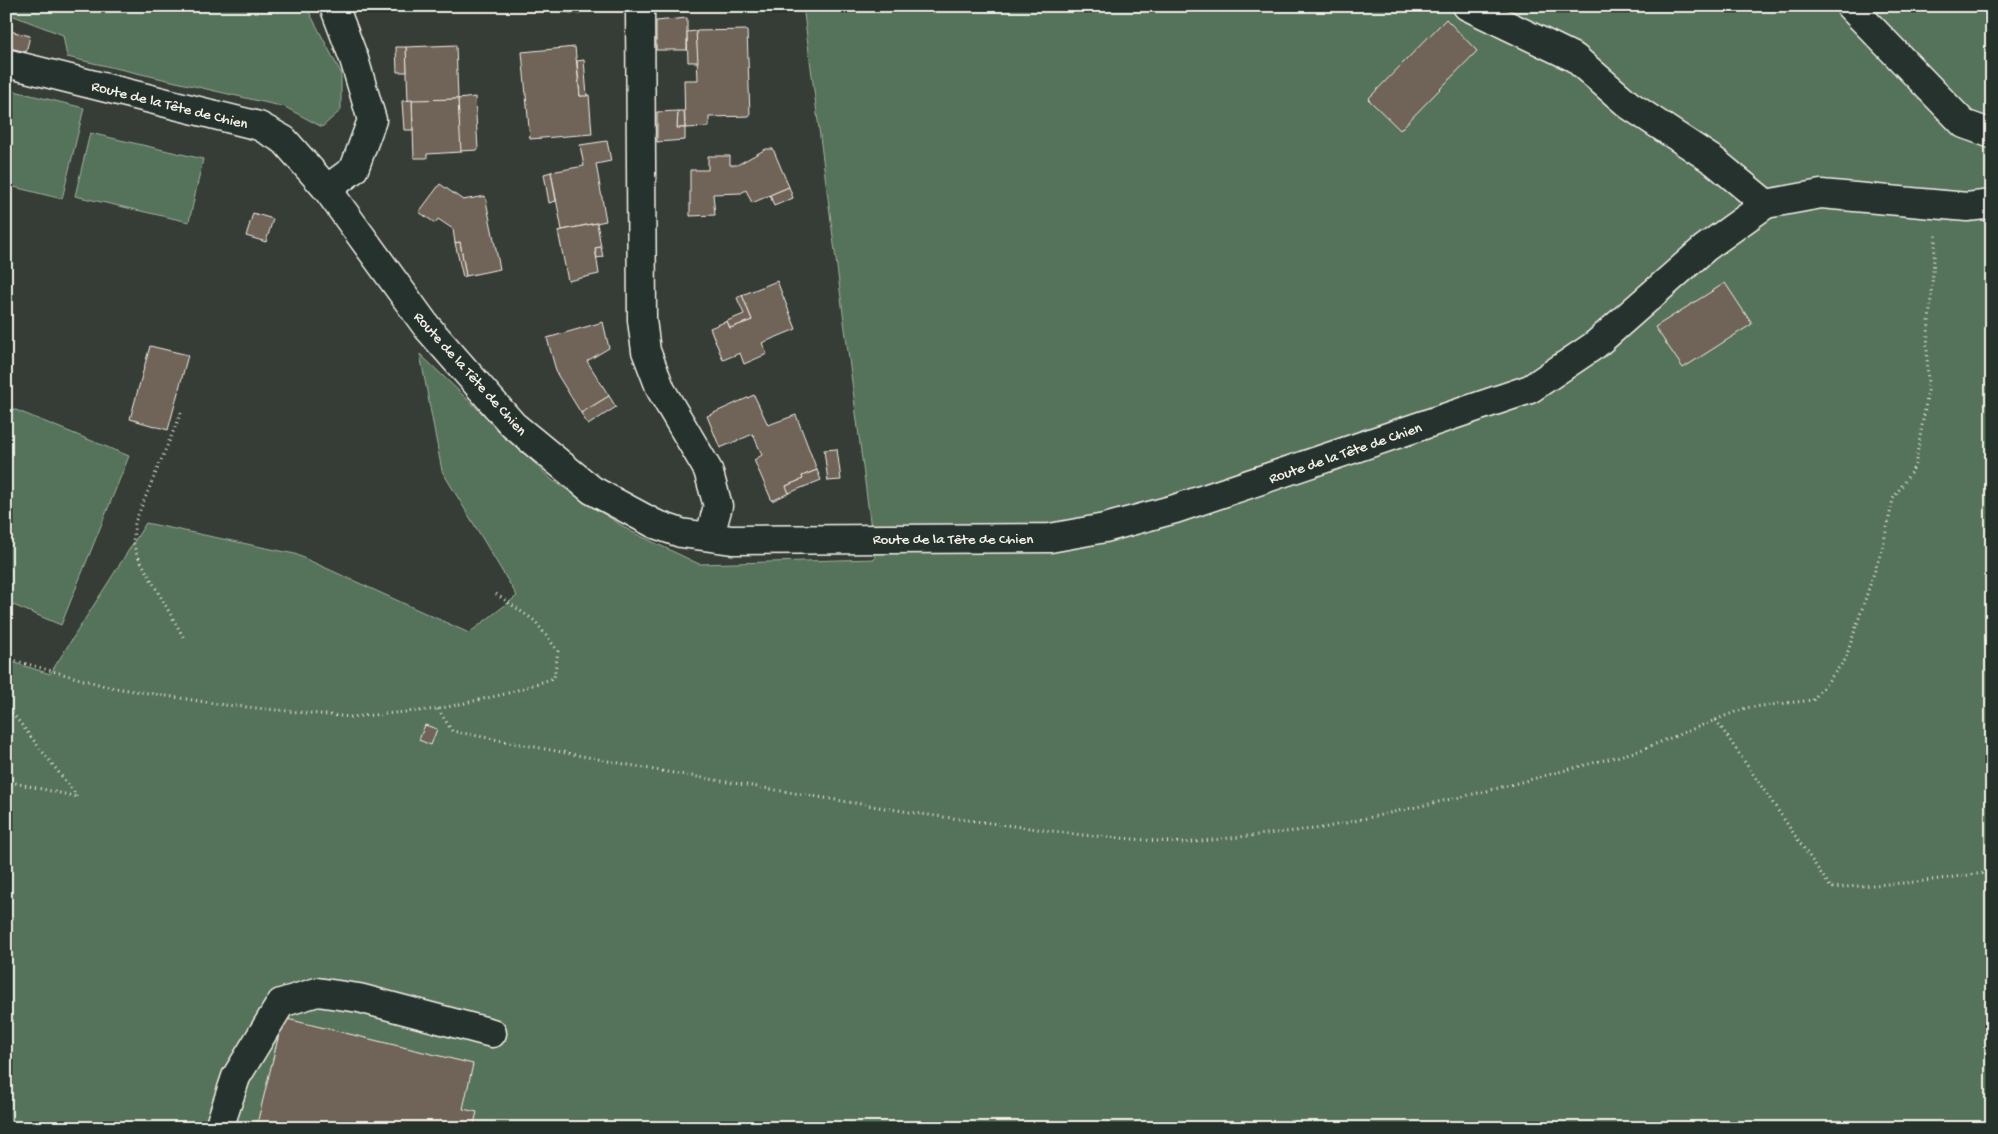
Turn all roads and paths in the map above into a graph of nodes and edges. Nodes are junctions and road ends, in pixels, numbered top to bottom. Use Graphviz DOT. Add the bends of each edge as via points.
graph roads {
  1 [pos="334,6"];
  2 [pos="640,6"];
  3 [pos="1467,6"];
  4 [pos="1850,6"];
  5 [pos="6,63"];
  6 [pos="1992,134"];
  7 [pos="326,189"];
  8 [pos="1766,204"];
  9 [pos="1992,204"];
  10 [pos="1938,205"];
  11 [pos="181,413"];
  12 [pos="710,535"];
  13 [pos="496,594"];
  14 [pos="185,640"];
  15 [pos="6,658"];
  16 [pos="6,705"];
  17 [pos="438,709"];
  18 [pos="1716,720"];
  19 [pos="6,781"];
  20 [pos="1992,872"];
  21 [pos="492,1033"];
  22 [pos="219,1128"];
  1 -- 7 [label="street" via="372,120 354,169"];
  2 -- 12 [label="street" via="643,328 646,351 661,390 708,470 718,506"];
  3 -- 8 [label="street" via="1575,58 1629,105 1714,161"];
  4 -- 6 [label="street" via="1964,124"];
  5 -- 7 [label="street, Route de la Tête de Chien" via="259,126 284,140"];
  7 -- 12 [label="street, Route de la Tête de Chien" via="427,327 513,425 592,490 655,524 681,533"];
  8 -- 10 [label="street, Route de la Tête de Chien" via="1821,194"];
  8 -- 12 [label="street, Route de la Tête de Chien" via="1705,248 1595,345 1530,389 1175,509 1105,528 1050,538 732,540"];
  9 -- 10 [label="street, Route de la Tête de Chien" via="1967,207"];
  10 -- 18 [label="path" via="1927,347 1928,391 1915,466 1893,499 1883,546 1845,660 1813,700 1745,708"];
  11 -- 14 [label="path" via="135,522 133,541 136,553"];
  13 -- 17 [label="path" via="535,621 558,651 554,678 505,694"];
  15 -- 17 [label="path" via="109,687 225,705 351,717"];
  16 -- 19 [label="path" via="78,797"];
  17 -- 18 [label="path" via="452,731 655,770 921,814 1083,835 1183,843 1323,828 1487,792 1638,751"];
  18 -- 20 [label="path" via="1831,888 1917,882"];
  21 -- 22 [label="street" via="359,998 317,992 281,1003 236,1077"];
}
